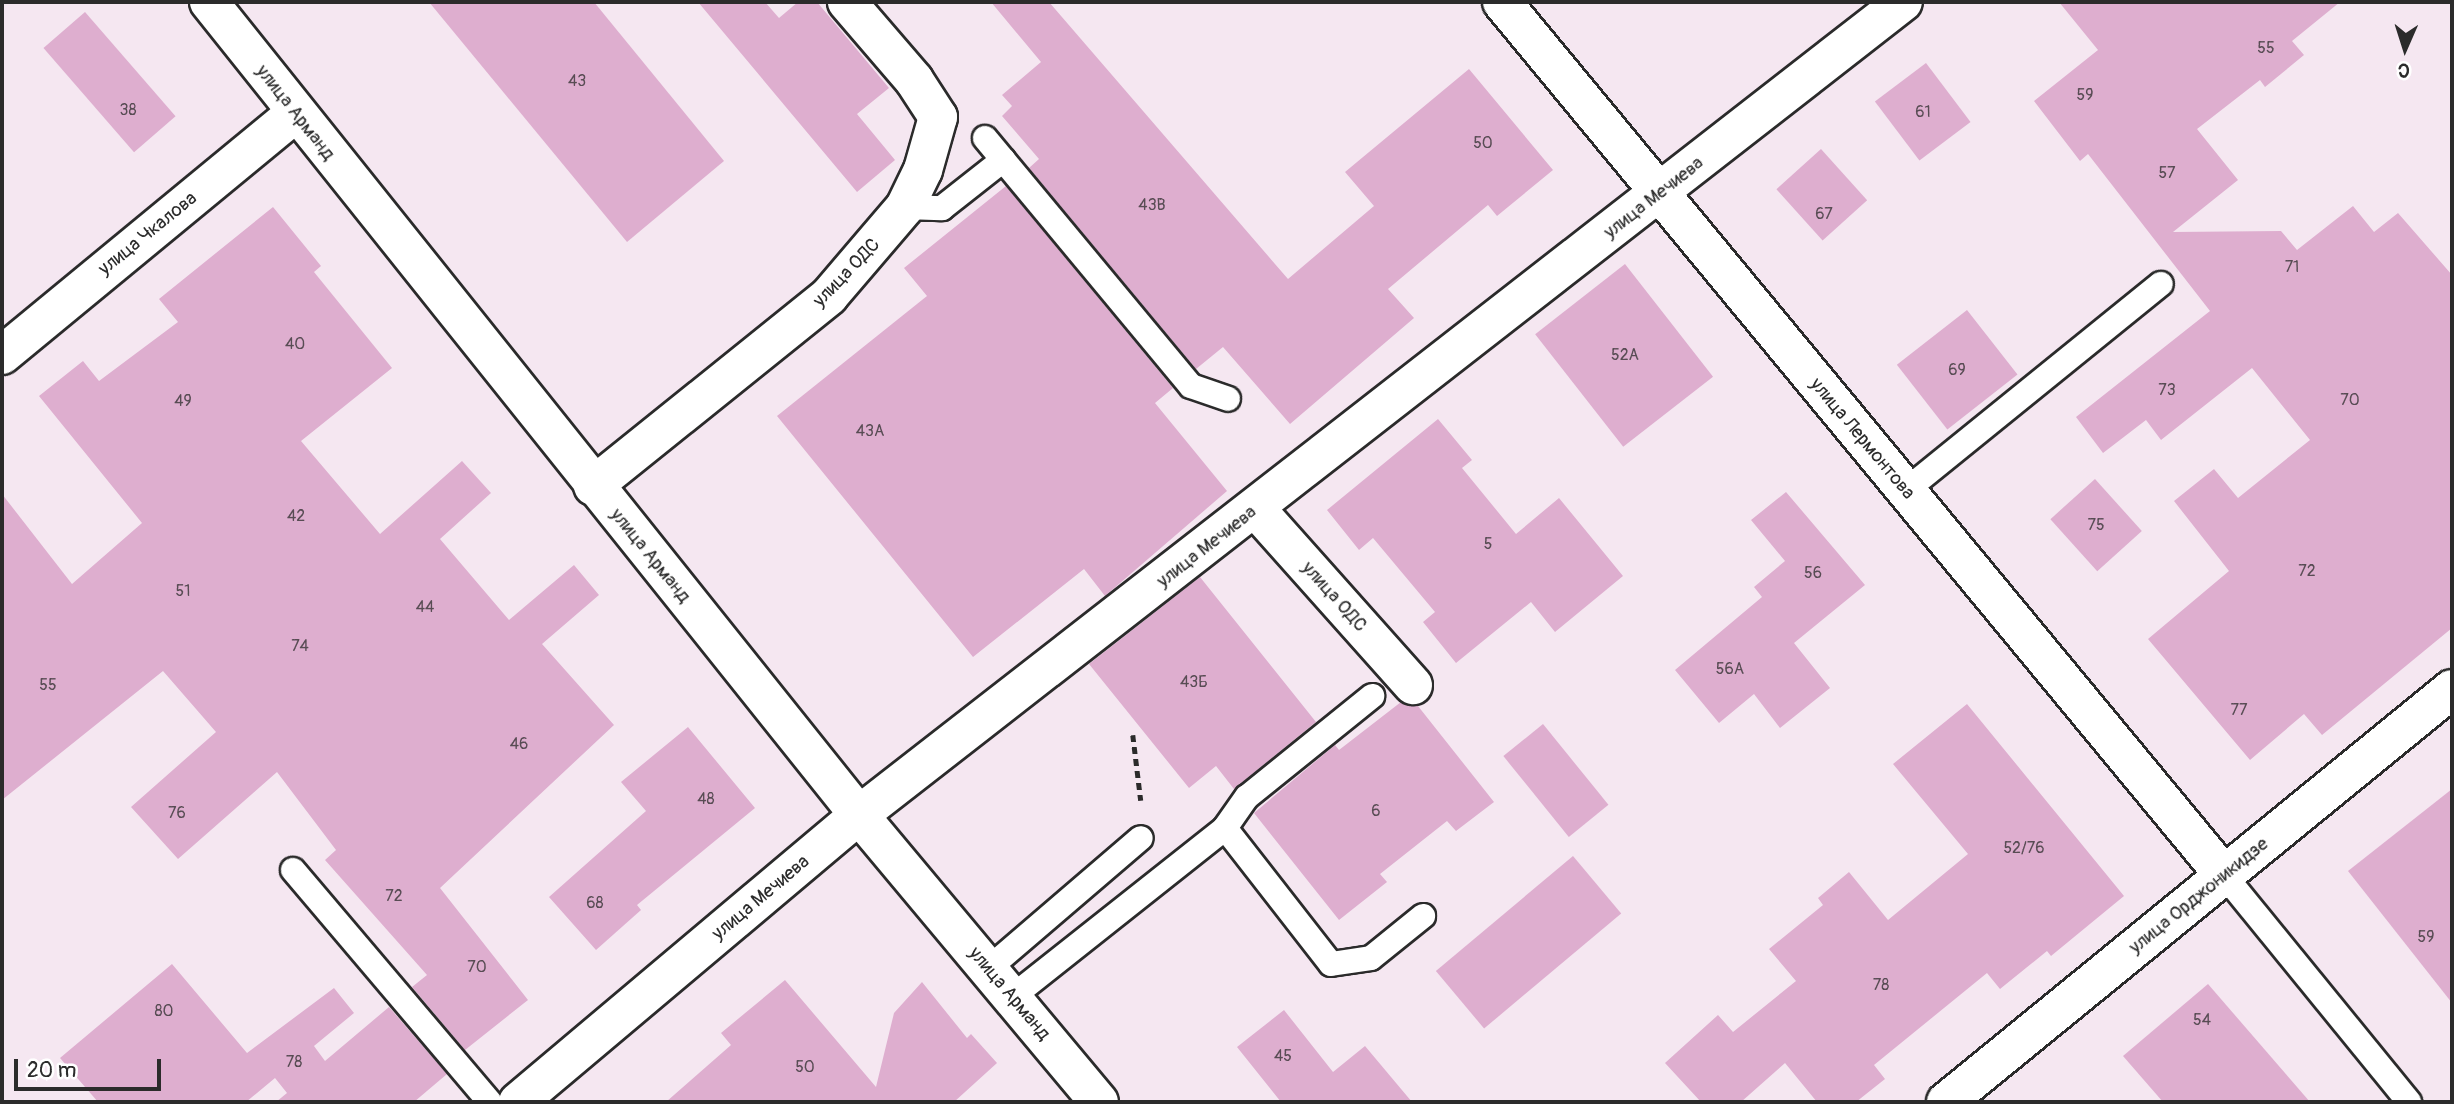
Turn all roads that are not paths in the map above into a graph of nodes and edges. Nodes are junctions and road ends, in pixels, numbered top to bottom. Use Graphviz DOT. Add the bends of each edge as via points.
graph roads {
  1 [pos="209,2"];
  2 [pos="847,2"];
  3 [pos="1502,2"];
  4 [pos="1903,2"];
  5 [pos="294,114"];
  6 [pos="985,138"];
  7 [pos="1003,160"];
  8 [pos="1659,195"];
  9 [pos="905,207"];
  10 [pos="2161,284"];
  11 [pos="2,355"];
  12 [pos="1228,399"];
  13 [pos="593,486"];
  14 [pos="1905,491"];
  15 [pos="1256,509"];
  16 [pos="1413,685"];
  17 [pos="2452,689"];
  18 [pos="1372,696"];
  19 [pos="859,815"];
  20 [pos="1225,828"];
  21 [pos="1141,838"];
  22 [pos="292,870"];
  23 [pos="2224,875"];
  24 [pos="1423,916"];
  25 [pos="1000,983"];
  26 [pos="490,1102"];
  27 [pos="518,1102"];
  28 [pos="1100,1102"];
  29 [pos="1946,1102"];
  30 [pos="2409,1102"];
  1 -- 5 [label="street, улица Арманд"];
  2 -- 9 [label="street, улица ОДС" via="920,88 937,117 923,170"];
  3 -- 8 [label="street, улица Лермонтова"];
  4 -- 8 [label="street, улица Мечиева"];
  5 -- 11 [label="street, улица Чкалова"];
  5 -- 13 [label="street, улица Арманд"];
  6 -- 7 [label="lane"];
  7 -- 9 [label="lane" via="942,208"];
  7 -- 12 [label="lane" via="1191,386"];
  8 -- 14 [label="street, улица Лермонтова"];
  8 -- 15 [label="street, улица Мечиева"];
  9 -- 13 [label="street, улица ОДС" via="829,296"];
  10 -- 14 [label="lane"];
  13 -- 19 [label="street, улица Арманд"];
  14 -- 23 [label="street, улица Лермонтова"];
  15 -- 16 [label="street, улица ОДС"];
  15 -- 19 [label="street, улица Мечиева"];
  17 -- 23 [label="street, улица Орджоникидзе"];
  18 -- 20 [label="lane" via="1247,797"];
  19 -- 25 [label="street, улица Арманд"];
  19 -- 27 [label="street, улица Мечиева"];
  20 -- 24 [label="lane" via="1331,964 1371,958"];
  20 -- 25 [label="lane"];
  21 -- 25 [label="lane"];
  22 -- 26 [label="lane"];
  23 -- 29 [label="street, улица Орджоникидзе"];
  23 -- 30 [label="lane"];
  25 -- 28 [label="street, улица Арманд"];
}
